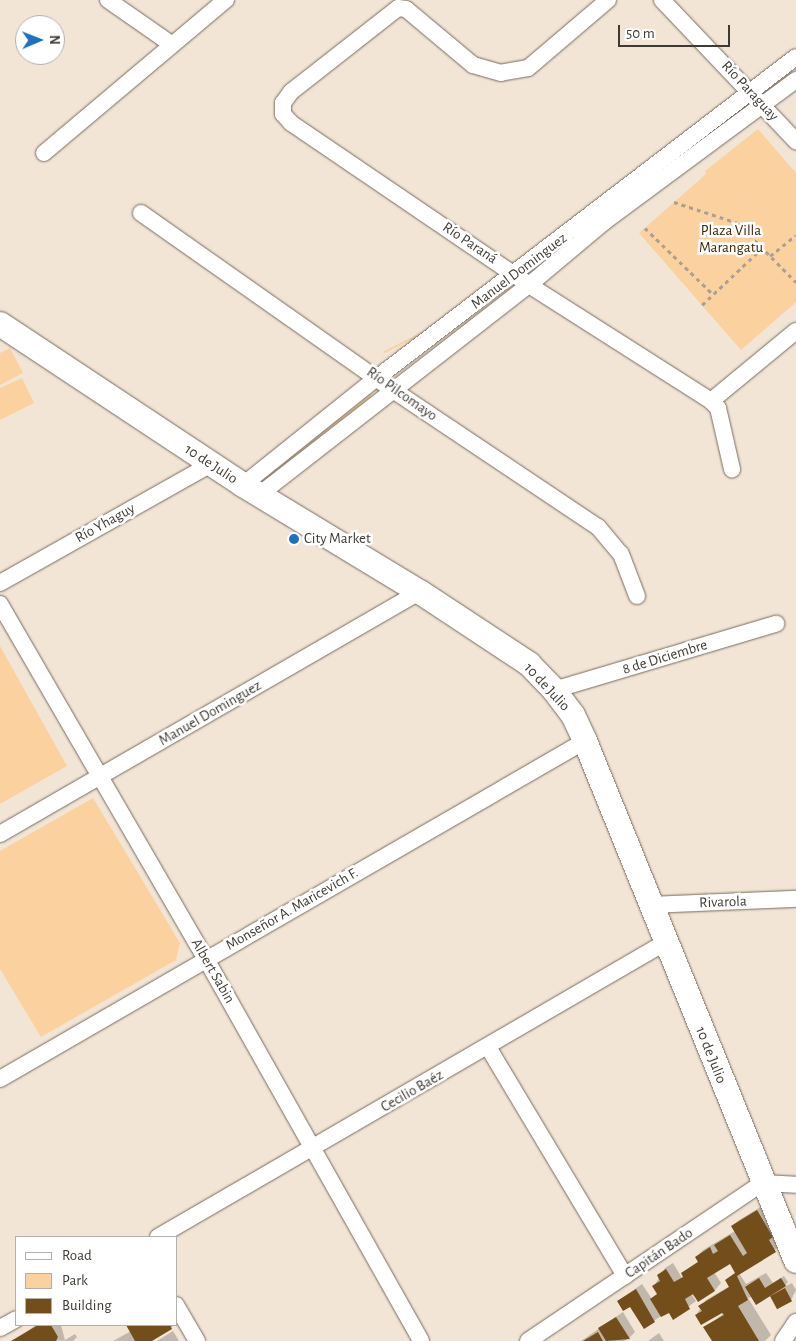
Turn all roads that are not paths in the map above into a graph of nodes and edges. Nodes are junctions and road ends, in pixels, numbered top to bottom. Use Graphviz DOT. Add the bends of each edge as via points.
graph roads {
  1 [pos="108,0"];
  2 [pos="226,0"];
  3 [pos="608,0"];
  4 [pos="662,0"];
  5 [pos="171,44"];
  6 [pos="796,57"];
  7 [pos="796,80"];
  8 [pos="751,91"];
  9 [pos="764,105"];
  10 [pos="796,141"];
  11 [pos="44,153"];
  12 [pos="141,213"];
  13 [pos="516,274"];
  14 [pos="530,285"];
  15 [pos="796,331"];
  16 [pos="4,332"];
  17 [pos="378,377"];
  18 [pos="393,390"];
  19 [pos="711,401"];
  20 [pos="211,464"];
  21 [pos="732,469"];
  22 [pos="251,490"];
  23 [pos="0,583"];
  24 [pos="420,592"];
  25 [pos="637,596"];
  26 [pos="0,604"];
  27 [pos="776,624"];
  28 [pos="554,690"];
  29 [pos="585,741"];
  30 [pos="99,777"];
  31 [pos="0,834"];
  32 [pos="796,899"];
  33 [pos="651,905"];
  34 [pos="666,942"];
  35 [pos="206,959"];
  36 [pos="488,1047"];
  37 [pos="0,1079"];
  38 [pos="312,1148"];
  39 [pos="762,1183"];
  40 [pos="796,1185"];
  41 [pos="160,1236"];
  42 [pos="796,1261"];
  43 [pos="625,1276"];
  44 [pos="178,1308"];
  45 [pos="15,1320"];
  46 [pos="796,1322"];
  47 [pos="0,1328"];
  48 [pos="197,1341"];
  49 [pos="420,1341"];
  50 [pos="528,1341"];
  51 [pos="783,1341"];
  1 -- 5 [label="street"];
  2 -- 5 [label="street"];
  3 -- 13 [label="street, Río Paraná" via="528,68 501,73 473,65 406,9 398,8 291,92 283,103 282,114 291,123"];
  4 -- 8 [label="street, Río Paraguay"];
  5 -- 11 [label="street"];
  6 -- 8 [label="street, Manuel Dominguez"];
  7 -- 9 [label="street, Manuel Dominguez"];
  8 -- 9 [label="street, Río Paraguay"];
  8 -- 13 [label="street, Manuel Dominguez"];
  9 -- 10 [label="street, Río Paraguay"];
  9 -- 14 [label="street, Manuel Dominguez" via="604,222"];
  12 -- 17 [label="street, Río Pilcomayo"];
  13 -- 14 [label="street, Río Paraná"];
  13 -- 17 [label="street, Manuel Dominguez"];
  14 -- 18 [label="street, Manuel Dominguez"];
  14 -- 19 [label="street, Río Paraná"];
  15 -- 19 [label="street"];
  16 -- 20 [label="main road, 10 de Julio"];
  17 -- 18 [label="street, Río Pilcomayo"];
  17 -- 22 [label="street, Manuel Dominguez"];
  18 -- 22 [label="street, Manuel Dominguez"];
  18 -- 25 [label="street, Río Pilcomayo" via="598,527 621,554"];
  19 -- 21 [label="street" via="718,408"];
  20 -- 22 [label="main road, 10 de Julio"];
  20 -- 23 [label="street, Río Yhaguy"];
  22 -- 24 [label="main road, 10 de Julio"];
  24 -- 28 [label="main road, 10 de Julio" via="529,664"];
  24 -- 30 [label="street, Manuel Dominguez"];
  26 -- 30 [label="street, Albert Sabin"];
  27 -- 28 [label="street, 8 de Diciembre"];
  28 -- 29 [label="main road, 10 de Julio" via="573,715"];
  29 -- 33 [label="main road, 10 de Julio"];
  29 -- 35 [label="street, Monseñor A. Maricevich F."];
  30 -- 31 [label="street, Manuel Dominguez"];
  30 -- 35 [label="street, Albert Sabin"];
  32 -- 33 [label="street, Rivarola"];
  33 -- 34 [label="main road, 10 de Julio"];
  34 -- 36 [label="street, Cecilio Baéz"];
  34 -- 39 [label="main road, 10 de Julio"];
  35 -- 37 [label="street, Monseñor A. Maricevich F."];
  35 -- 38 [label="street, Albert Sabin"];
  36 -- 38 [label="street, Cecilio Baéz"];
  36 -- 43 [label="street"];
  38 -- 41 [label="street, Cecilio Baéz"];
  38 -- 49 [label="street, Albert Sabin"];
  39 -- 40 [label="street"];
  39 -- 42 [label="main road, 10 de Julio"];
  39 -- 43 [label="street, Capitán Bado"];
  43 -- 50 [label="street, Capitán Bado"];
  44 -- 48 [label="street"];
  45 -- 47 [label="street"];
  46 -- 51 [label="street"];
}
